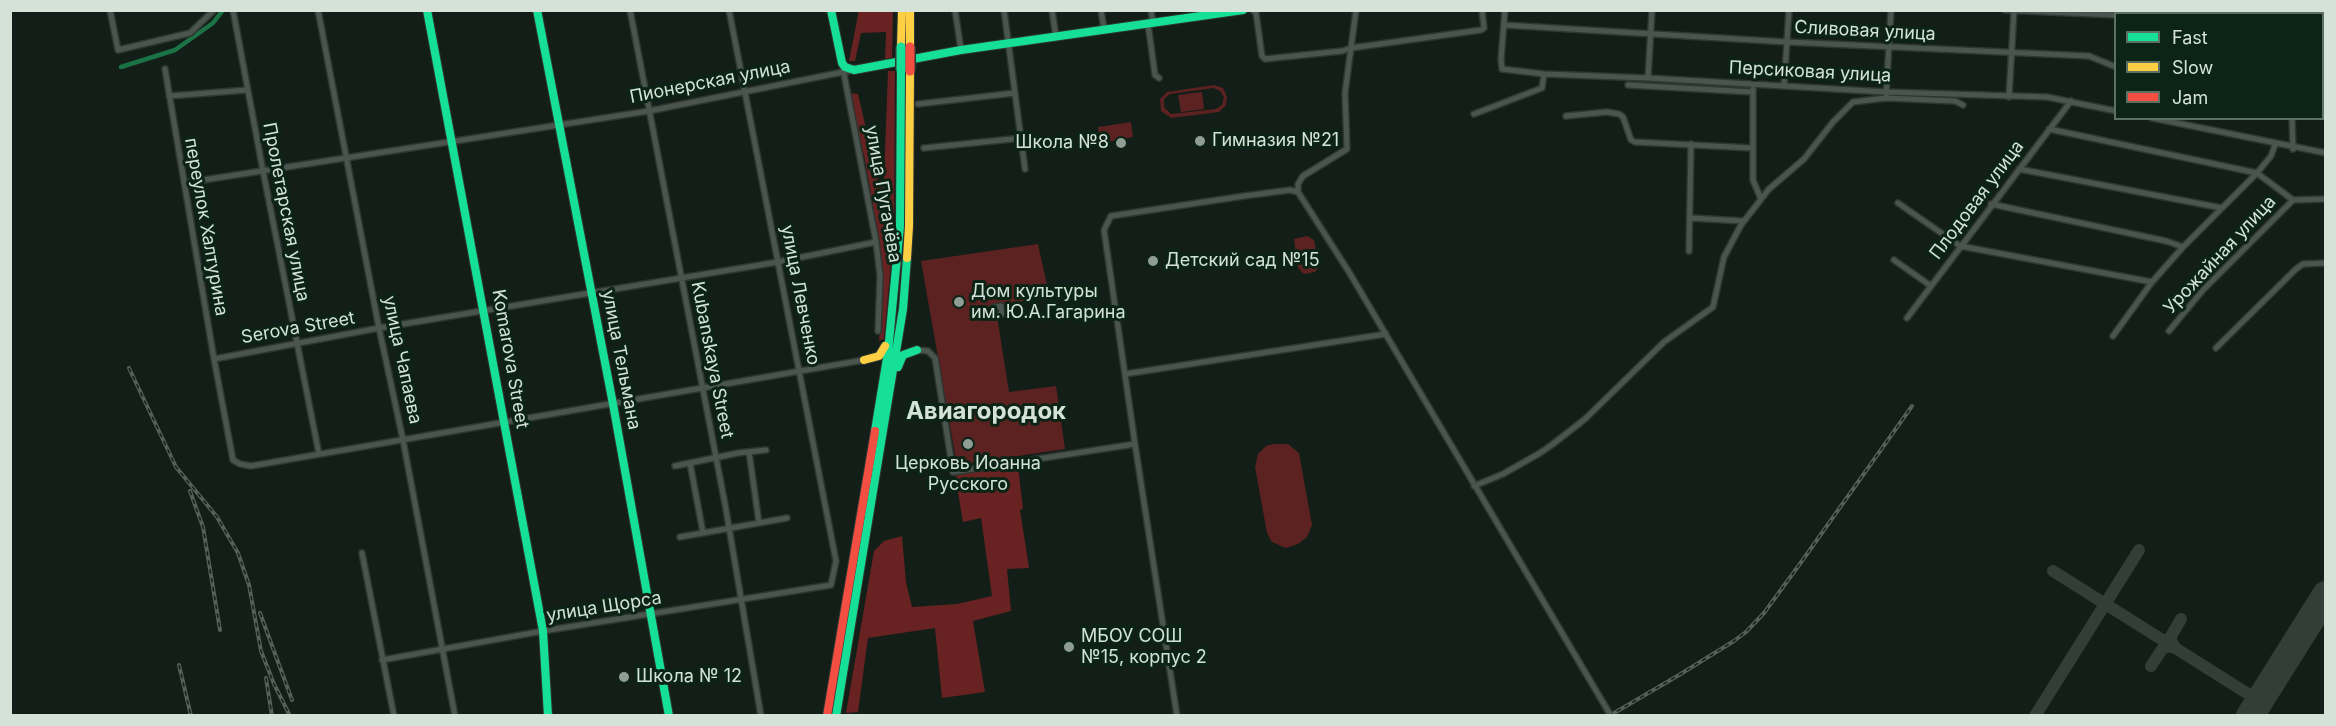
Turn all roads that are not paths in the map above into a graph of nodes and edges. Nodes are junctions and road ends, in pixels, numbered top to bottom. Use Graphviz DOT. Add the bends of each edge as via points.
graph roads {
  1 [pos="110,10"];
  2 [pos="214,10"];
  3 [pos="318,10"];
  4 [pos="427,10"];
  5 [pos="537,10"];
  6 [pos="630,10"];
  7 [pos="729,10"];
  8 [pos="831,10"];
  9 [pos="902,10"];
  10 [pos="910,10"];
  11 [pos="956,10"];
  12 [pos="1004,10"];
  13 [pos="1052,10"];
  14 [pos="1101,10"];
  15 [pos="1151,10"];
  16 [pos="1243,10"];
  17 [pos="1253,10"];
  18 [pos="1356,10"];
  19 [pos="1482,10"];
  20 [pos="1505,10"];
  21 [pos="1652,10"];
  22 [pos="1789,10"];
  23 [pos="1891,10"];
  24 [pos="2005,10"];
  25 [pos="233,11"];
  26 [pos="2014,11"];
  27 [pos="1202,13"];
  28 [pos="2114,15"];
  29 [pos="1151,24"];
  30 [pos="1503,25"];
  31 [pos="1104,29"];
  32 [pos="1651,32"];
  33 [pos="1056,37"];
  34 [pos="1787,42"];
  35 [pos="1009,43"];
  36 [pos="906,47"];
  37 [pos="1889,47"];
  38 [pos="1351,48"];
  39 [pos="961,50"];
  40 [pos="2012,53"];
  41 [pos="2114,67"];
  42 [pos="843,68"];
  43 [pos="165,69"];
  44 [pos="1544,74"];
  45 [pos="1159,78"];
  46 [pos="1648,78"];
  47 [pos="1753,83"];
  48 [pos="1628,85"];
  49 [pos="1784,86"];
  50 [pos="247,90"];
  51 [pos="746,92"];
  52 [pos="1753,92"];
  53 [pos="1015,93"];
  54 [pos="1886,95"];
  55 [pos="169,96"];
  56 [pos="2009,97"];
  57 [pos="2071,101"];
  58 [pos="918,104"];
  59 [pos="1963,105"];
  60 [pos="649,111"];
  61 [pos="2114,111"];
  62 [pos="1474,114"];
  63 [pos="1566,116"];
  64 [pos="2161,120"];
  65 [pos="2292,120"];
  66 [pos="559,126"];
  67 [pos="2049,129"];
  68 [pos="1022,138"];
  69 [pos="453,143"];
  70 [pos="1691,144"];
  71 [pos="2275,145"];
  72 [pos="924,148"];
  73 [pos="1752,148"];
  74 [pos="2294,148"];
  75 [pos="2325,153"];
  76 [pos="347,159"];
  77 [pos="1026,169"];
  78 [pos="2019,169"];
  79 [pos="262,171"];
  80 [pos="2257,173"];
  81 [pos="184,183"];
  82 [pos="1298,192"];
  83 [pos="1761,199"];
  84 [pos="2325,199"];
  85 [pos="2293,200"];
  86 [pos="1898,203"];
  87 [pos="1991,204"];
  88 [pos="2222,208"];
  89 [pos="1690,218"];
  90 [pos="1744,221"];
  91 [pos="904,226"];
  92 [pos="876,242"];
  93 [pos="1960,246"];
  94 [pos="2183,247"];
  95 [pos="1689,251"];
  96 [pos="1894,260"];
  97 [pos="778,262"];
  98 [pos="2325,263"];
  99 [pos="681,276"];
  100 [pos="2152,282"];
  101 [pos="1931,286"];
  102 [pos="591,292"];
  103 [pos="903,309"];
  104 [pos="484,310"];
  105 [pos="891,317"];
  106 [pos="1907,318"];
  107 [pos="379,328"];
  108 [pos="878,331"];
  109 [pos="2169,331"];
  110 [pos="1386,333"];
  111 [pos="2113,336"];
  112 [pos="296,343"];
  113 [pos="2216,348"];
  114 [pos="917,350"];
  115 [pos="214,358"];
  116 [pos="864,360"];
  117 [pos="800,370"];
  118 [pos="1125,374"];
  119 [pos="702,388"];
  120 [pos="890,392"];
  121 [pos="880,399"];
  122 [pos="613,404"];
  123 [pos="504,422"];
  124 [pos="403,440"];
  125 [pos="1135,444"];
  126 [pos="766,450"];
  127 [pos="749,452"];
  128 [pos="876,453"];
  129 [pos="319,454"];
  130 [pos="716,457"];
  131 [pos="690,463"];
  132 [pos="675,466"];
  133 [pos="1474,486"];
  134 [pos="787,518"];
  135 [pos="759,524"];
  136 [pos="729,529"];
  137 [pos="704,533"];
  138 [pos="680,537"];
  139 [pos="362,554"];
  140 [pos="831,585"];
  141 [pos="741,599"];
  142 [pos="651,615"];
  143 [pos="543,632"];
  144 [pos="442,650"];
  145 [pos="382,660"];
  146 [pos="394,716"];
  147 [pos="455,716"];
  148 [pos="548,716"];
  149 [pos="669,716"];
  150 [pos="761,716"];
  151 [pos="827,716"];
  152 [pos="836,716"];
  153 [pos="1177,716"];
  154 [pos="1611,716"];
  1 -- 2 [label="street" via="118,50 190,33"];
  3 -- 76 [label="street, улица Чапаева"];
  4 -- 69 [label="main road, Komarova Street"];
  5 -- 66 [label="main road, улица Тельмана"];
  6 -- 60 [label="street, Kubanskaya Street"];
  7 -- 51 [label="street, улица Левченко"];
  8 -- 42 [label="main road, улица Пугачёва"];
  9 -- 36 [label="main road"];
  10 -- 36 [label="main road"];
  11 -- 39 [label="street"];
  12 -- 35 [label="street"];
  13 -- 33 [label="street"];
  14 -- 31 [label="street"];
  15 -- 29 [label="street"];
  16 -- 27 [label="main road"];
  17 -- 38 [label="street" via="1265,59"];
  18 -- 38 [label="street"];
  19 -- 38 [label="street" via="1481,30"];
  20 -- 30 [label="street"];
  21 -- 32 [label="street"];
  22 -- 34 [label="street"];
  23 -- 37 [label="street"];
  24 -- 26 [label="street"];
  25 -- 50 [label="street, Пролетарская улица"];
  26 -- 28 [label="street"];
  26 -- 40 [label="street"];
  27 -- 29 [label="main road"];
  29 -- 31 [label="main road"];
  29 -- 45 [label="street" via="1155,75"];
  30 -- 32 [label="street, Сливовая улица"];
  30 -- 44 [label="street, Персиковая улица" via="1502,69"];
  31 -- 33 [label="main road"];
  32 -- 34 [label="street, Сливовая улица"];
  32 -- 46 [label="street"];
  33 -- 35 [label="main road"];
  34 -- 37 [label="street, Сливовая улица"];
  34 -- 49 [label="street"];
  35 -- 39 [label="main road"];
  35 -- 53 [label="street"];
  36 -- 91 [label="main road, bridge"];
  37 -- 40 [label="street, Сливовая улица"];
  37 -- 54 [label="street"];
  38 -- 82 [label="street" via="1345,93 1347,149 1303,176"];
  39 -- 42 [label="main road"];
  40 -- 41 [label="street, Сливовая улица" via="2089,56"];
  40 -- 56 [label="street"];
  42 -- 51 [label="street, Пионерская улица"];
  42 -- 92 [label="street, улица Пугачёва"];
  43 -- 55 [label="street, переулок Халтурина"];
  44 -- 46 [label="street, Персиковая улица"];
  44 -- 62 [label="street" via="1542,88"];
  46 -- 47 [label="street, Персиковая улица"];
  47 -- 49 [label="street, Персиковая улица"];
  47 -- 52 [label="street"];
  48 -- 52 [label="street"];
  49 -- 54 [label="street, Персиковая улица"];
  50 -- 55 [label="street"];
  50 -- 79 [label="street, Пролетарская улица"];
  51 -- 60 [label="street, Пионерская улица"];
  51 -- 97 [label="street, улица Левченко"];
  52 -- 73 [label="street"];
  53 -- 58 [label="street"];
  53 -- 68 [label="street"];
  54 -- 56 [label="street, Персиковая улица"];
  54 -- 59 [label="street"];
  54 -- 83 [label="street" via="1853,102 1804,159"];
  55 -- 81 [label="street, переулок Халтурина"];
  56 -- 57 [label="street, Персиковая улица"];
  57 -- 61 [label="street, Персиковая улица"];
  57 -- 67 [label="street, Плодовая улица"];
  60 -- 66 [label="street, Пионерская улица"];
  60 -- 99 [label="street, Kubanskaya Street"];
  63 -- 70 [label="street" via="1619,114 1635,142"];
  64 -- 71 [label="street"];
  65 -- 74 [label="street"];
  66 -- 69 [label="street, Пионерская улица"];
  66 -- 102 [label="main road, улица Тельмана"];
  67 -- 78 [label="street, Плодовая улица"];
  67 -- 80 [label="street"];
  68 -- 72 [label="street"];
  68 -- 77 [label="street"];
  69 -- 76 [label="street, Пионерская улица"];
  69 -- 104 [label="main road, Komarova Street"];
  70 -- 73 [label="street"];
  70 -- 89 [label="street"];
  71 -- 74 [label="street"];
  71 -- 80 [label="street, Урожайная улица"];
  73 -- 83 [label="street" via="1753,180"];
  74 -- 75 [label="street"];
  76 -- 79 [label="street, Пионерская улица"];
  76 -- 107 [label="street, улица Чапаева"];
  78 -- 87 [label="street, Плодовая улица"];
  78 -- 88 [label="street"];
  79 -- 81 [label="street, Пионерская улица"];
  79 -- 112 [label="street, Пролетарская улица"];
  80 -- 85 [label="street, Урожайная улица"];
  80 -- 88 [label="street, Урожайная улица"];
  81 -- 115 [label="street, переулок Халтурина"];
  82 -- 110 [label="street"];
  82 -- 118 [label="street" via="1290,190 1111,216 1104,230"];
  83 -- 90 [label="street"];
  84 -- 85 [label="street, Урожайная улица"];
  85 -- 109 [label="street, Урожайная улица" via="2203,290"];
  86 -- 93 [label="street"];
  87 -- 93 [label="street, Плодовая улица"];
  87 -- 94 [label="street"];
  88 -- 94 [label="street, Урожайная улица"];
  89 -- 90 [label="street"];
  89 -- 95 [label="street"];
  90 -- 133 [label="street" via="1724,256 1713,307 1664,342 1553,444 1503,474"];
  91 -- 103 [label="main road"];
  91 -- 105 [label="main road"];
  92 -- 97 [label="street, Serova Street"];
  92 -- 108 [label="street, улица Пугачёва" via="880,276"];
  93 -- 100 [label="street"];
  93 -- 101 [label="street, Плодовая улица"];
  94 -- 100 [label="street, Урожайная улица"];
  96 -- 101 [label="street"];
  97 -- 99 [label="street, Serova Street"];
  97 -- 117 [label="street, улица Левченко"];
  98 -- 113 [label="street" via="2303,264 2296,269"];
  99 -- 102 [label="street, Serova Street"];
  99 -- 119 [label="street, Kubanskaya Street"];
  100 -- 111 [label="street, Урожайная улица"];
  101 -- 106 [label="street, Плодовая улица"];
  102 -- 104 [label="street, Serova Street"];
  102 -- 122 [label="main road, улица Тельмана"];
  103 -- 114 [label="main road" via="902,344 906,349"];
  103 -- 120 [label="main road"];
  104 -- 107 [label="street, Serova Street"];
  104 -- 123 [label="main road, Komarova Street"];
  105 -- 116 [label="main road" via="882,353"];
  105 -- 121 [label="main road"];
  107 -- 112 [label="street, Serova Street"];
  107 -- 124 [label="street, улица Чапаева"];
  110 -- 118 [label="street"];
  110 -- 133 [label="street"];
  112 -- 115 [label="street, Serova Street"];
  112 -- 129 [label="street, Пролетарская улица"];
  114 -- 120 [label="main road" via="901,358"];
  114 -- 125 [label="street" via="928,351 935,358 953,472"];
  115 -- 129 [label="street, переулок Халтурина" via="233,460 251,466"];
  116 -- 117 [label="street"];
  116 -- 121 [label="main road" via="879,368"];
  117 -- 119 [label="street"];
  117 -- 140 [label="street, улица Левченко" via="836,561"];
  118 -- 125 [label="street"];
  119 -- 122 [label="street"];
  119 -- 130 [label="street, Kubanskaya Street"];
  120 -- 128 [label="main road"];
  121 -- 128 [label="main road"];
  122 -- 123 [label="street"];
  122 -- 142 [label="main road, улица Тельмана"];
  123 -- 124 [label="street"];
  123 -- 143 [label="main road, Komarova Street"];
  124 -- 129 [label="street"];
  124 -- 144 [label="street, улица Чапаева"];
  125 -- 153 [label="street"];
  126 -- 127 [label="street"];
  127 -- 130 [label="street"];
  127 -- 135 [label="street"];
  128 -- 151 [label="main road"];
  128 -- 152 [label="main road"];
  130 -- 131 [label="street"];
  130 -- 136 [label="street, Kubanskaya Street"];
  131 -- 132 [label="street"];
  131 -- 137 [label="street"];
  133 -- 154 [label="street"];
  134 -- 135 [label="street"];
  135 -- 136 [label="street"];
  136 -- 137 [label="street"];
  136 -- 141 [label="street, Kubanskaya Street"];
  137 -- 138 [label="street"];
  139 -- 145 [label="street"];
  140 -- 141 [label="street, улица Щорса"];
  141 -- 142 [label="street, улица Щорса"];
  141 -- 150 [label="street, Kubanskaya Street"];
  142 -- 143 [label="street, улица Щорса"];
  142 -- 149 [label="main road, улица Тельмана"];
  143 -- 144 [label="street, улица Щорса"];
  143 -- 148 [label="main road, Komarova Street"];
  144 -- 145 [label="street, улица Щорса"];
  144 -- 147 [label="street, улица Чапаева"];
  145 -- 146 [label="street"];
}
